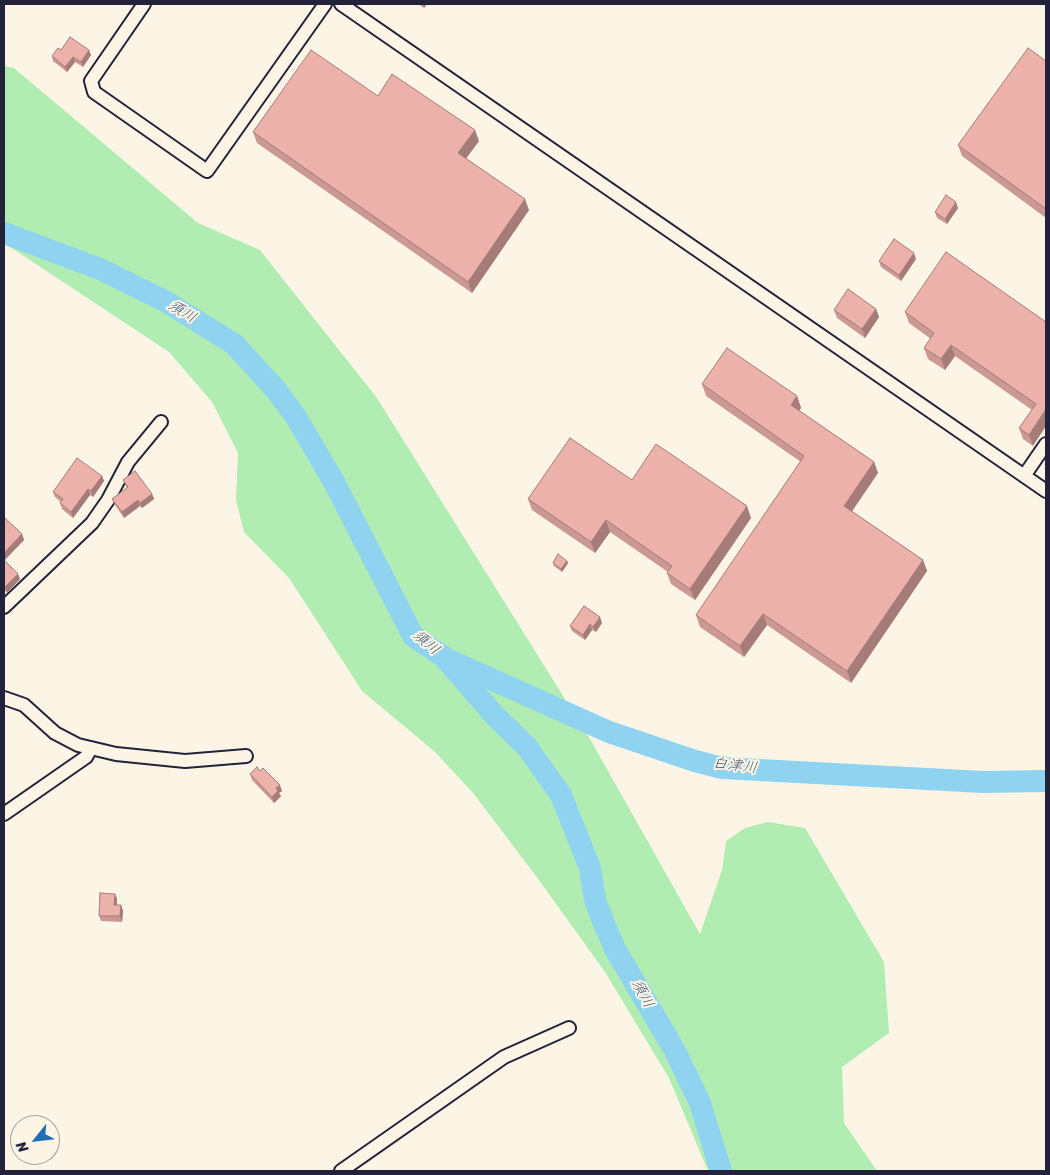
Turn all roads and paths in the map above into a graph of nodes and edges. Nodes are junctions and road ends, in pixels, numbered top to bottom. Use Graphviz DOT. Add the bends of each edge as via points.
graph roads {
  1 [pos="144,4"];
  2 [pos="325,4"];
  3 [pos="341,4"];
  4 [pos="161,422"];
  5 [pos="1046,444"];
  6 [pos="1024,476"];
  7 [pos="1046,491"];
  8 [pos="4,607"];
  9 [pos="4,698"];
  10 [pos="90,748"];
  11 [pos="246,756"];
  12 [pos="4,814"];
  13 [pos="569,1028"];
  14 [pos="342,1171"];
  1 -- 2 [label="street" via="91,81 94,92 207,171"];
  3 -- 6 [label="street"];
  4 -- 8 [label="street" via="128,462 92,523"];
  5 -- 6 [label="street"];
  6 -- 7 [label="street"];
  9 -- 10 [label="street" via="24,706 63,738"];
  10 -- 11 [label="street" via="186,761"];
  10 -- 12 [label="street" via="86,758"];
  13 -- 14 [label="street" via="504,1057"];
}
